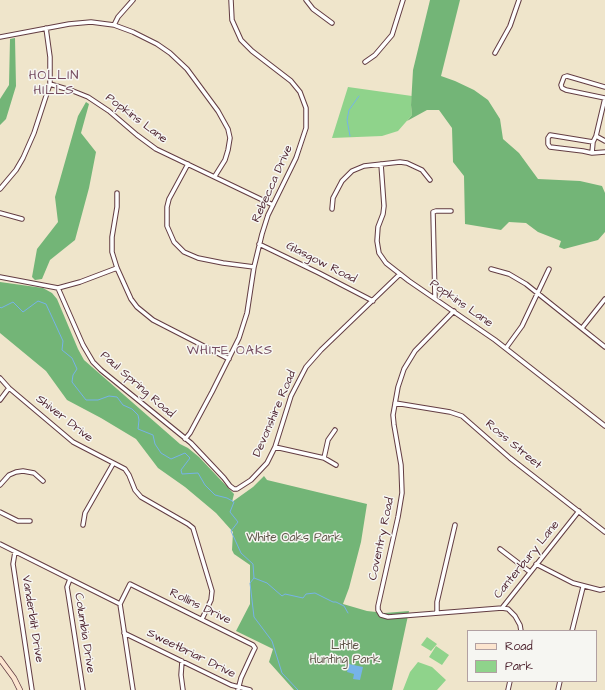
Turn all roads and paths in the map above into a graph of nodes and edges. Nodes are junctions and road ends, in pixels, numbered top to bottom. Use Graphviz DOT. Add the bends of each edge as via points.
graph roads {
  1 [pos="133,0"];
  2 [pos="231,0"];
  3 [pos="306,0"];
  4 [pos="403,0"];
  5 [pos="519,0"];
  6 [pos="332,23"];
  7 [pos="114,25"];
  8 [pos="46,28"];
  9 [pos="0,37"];
  10 [pos="495,53"];
  11 [pos="365,62"];
  12 [pos="50,84"];
  13 [pos="605,87"];
  14 [pos="605,98"];
  15 [pos="596,136"];
  16 [pos="605,141"];
  17 [pos="593,142"];
  18 [pos="605,152"];
  19 [pos="592,154"];
  20 [pos="188,164"];
  21 [pos="381,164"];
  22 [pos="215,176"];
  23 [pos="430,180"];
  24 [pos="0,189"];
  25 [pos="117,193"];
  26 [pos="273,205"];
  27 [pos="332,209"];
  28 [pos="451,211"];
  29 [pos="0,213"];
  30 [pos="22,220"];
  31 [pos="259,244"];
  32 [pos="254,267"];
  33 [pos="116,268"];
  34 [pos="491,269"];
  35 [pos="549,269"];
  36 [pos="400,274"];
  37 [pos="0,277"];
  38 [pos="58,288"];
  39 [pos="537,292"];
  40 [pos="435,298"];
  41 [pos="605,299"];
  42 [pos="373,301"];
  43 [pos="454,311"];
  44 [pos="582,328"];
  45 [pos="605,347"];
  46 [pos="506,348"];
  47 [pos="229,359"];
  48 [pos="0,378"];
  49 [pos="9,388"];
  50 [pos="0,400"];
  51 [pos="395,403"];
  52 [pos="605,426"];
  53 [pos="335,430"];
  54 [pos="185,438"];
  55 [pos="275,447"];
  56 [pos="324,458"];
  57 [pos="114,464"];
  58 [pos="336,465"];
  59 [pos="43,481"];
  60 [pos="0,485"];
  61 [pos="234,489"];
  62 [pos="579,511"];
  63 [pos="0,512"];
  64 [pos="30,521"];
  65 [pos="83,525"];
  66 [pos="455,526"];
  67 [pos="605,532"];
  68 [pos="0,544"];
  69 [pos="500,549"];
  70 [pos="15,552"];
  71 [pos="536,564"];
  72 [pos="530,572"];
  73 [pos="70,579"];
  74 [pos="583,586"];
  75 [pos="605,589"];
  76 [pos="120,604"];
  77 [pos="502,608"];
  78 [pos="437,613"];
  79 [pos="388,617"];
  80 [pos="202,619"];
  81 [pos="521,630"];
  82 [pos="572,630"];
  83 [pos="124,633"];
  84 [pos="0,659"];
  85 [pos="182,661"];
  86 [pos="238,689"];
  87 [pos="20,690"];
  88 [pos="32,690"];
  89 [pos="83,690"];
  90 [pos="133,690"];
  91 [pos="183,690"];
  92 [pos="250,690"];
  1 -- 7 [label="street"];
  2 -- 26 [label="street, Rebecca Drive" via="232,20 240,38 252,51 291,81 300,92 306,108 303,141"];
  3 -- 6 [label="street" via="313,9"];
  4 -- 11 [label="street" via="392,35 375,55"];
  5 -- 10 [label="street" via="510,26"];
  7 -- 8 [label="street" via="83,22"];
  7 -- 22 [label="street" via="140,35 170,53 187,69 218,111 228,129 230,142 225,160"];
  8 -- 9 [label="street"];
  8 -- 12 [label="street"];
  12 -- 20 [label="street, Popkins Lane" via="88,97 109,110 150,145"];
  12 -- 24 [label="street" via="26,152 16,170"];
  13 -- 14 [label="street" via="567,76 561,85 566,90"];
  14 -- 15 [label="street"];
  15 -- 16 [label="street"];
  15 -- 17 [label="street"];
  17 -- 19 [label="street"];
  17 -- 19 [label="street" via="555,135 548,138 550,147 582,150"];
  18 -- 19 [label="street"];
  20 -- 22 [label="street, Popkins Lane"];
  20 -- 32 [label="street" via="167,207 167,226 174,242 184,252 198,258"];
  21 -- 23 [label="street" via="410,164 422,170"];
  21 -- 27 [label="street" via="361,167 346,176 333,198"];
  21 -- 36 [label="street, Popkins Lane" via="384,206 376,234 377,244 384,260"];
  22 -- 26 [label="street, Popkins Lane"];
  25 -- 33 [label="street" via="111,245"];
  26 -- 31 [label="street, Rebecca Drive"];
  28 -- 40 [label="street" via="433,212"];
  29 -- 30 [label="street"];
  31 -- 32 [label="street, Rebecca Drive"];
  31 -- 42 [label="street, Glasgow Road"];
  32 -- 47 [label="street, Rebecca Drive" via="245,321"];
  33 -- 38 [label="street"];
  33 -- 47 [label="street" via="131,300 144,314 162,326"];
  34 -- 39 [label="street" via="516,277"];
  35 -- 39 [label="street"];
  36 -- 40 [label="street, Popkins Lane"];
  36 -- 42 [label="street, Devonshire Road"];
  37 -- 38 [label="street"];
  38 -- 54 [label="street, Paul Spring Road" via="93,362"];
  39 -- 44 [label="street"];
  39 -- 46 [label="street" via="522,326"];
  40 -- 43 [label="street, Popkins Lane"];
  41 -- 44 [label="street"];
  42 -- 55 [label="street, Devonshire Road" via="321,350 302,373 291,396"];
  43 -- 46 [label="street, Popkins Lane"];
  43 -- 51 [label="street, Coventry Road" via="420,345 411,358 400,381"];
  44 -- 45 [label="street"];
  46 -- 52 [label="street, Popkins Lane"];
  47 -- 54 [label="street, Rebecca Drive" via="198,419"];
  48 -- 49 [label="street, Shiver Drive"];
  49 -- 50 [label="street"];
  49 -- 57 [label="street, Shiver Drive" via="73,442"];
  51 -- 62 [label="street, Ross Street" via="462,416 510,458"];
  51 -- 79 [label="street, Coventry Road" via="394,425 401,465 402,493 378,606 381,615"];
  53 -- 56 [label="street" via="328,440"];
  54 -- 61 [label="street, Paul Spring Road"];
  55 -- 56 [label="street"];
  55 -- 61 [label="street, Devonshire Road" via="258,474 244,486"];
  56 -- 58 [label="street"];
  57 -- 65 [label="street" via="85,513"];
  57 -- 80 [label="street, Shiver Drive" via="127,472 141,497 194,530 212,591 211,600"];
  59 -- 60 [label="street" via="34,474 23,471 9,475"];
  62 -- 67 [label="street, Ross Street"];
  62 -- 71 [label="street, Canterbury Lane"];
  63 -- 64 [label="street" via="18,521"];
  66 -- 78 [label="street" via="437,602"];
  68 -- 70 [label="street"];
  69 -- 72 [label="street"];
  70 -- 73 [label="street"];
  70 -- 88 [label="street, Vanderbilt Drive" via="13,564"];
  71 -- 72 [label="street, Canterbury Lane"];
  71 -- 74 [label="street"];
  72 -- 77 [label="street, Canterbury Lane"];
  73 -- 76 [label="street"];
  73 -- 89 [label="street, Columbia Drive" via="68,592"];
  74 -- 75 [label="street"];
  74 -- 82 [label="street"];
  76 -- 80 [label="street, Rollins Drive" via="130,584"];
  76 -- 83 [label="street"];
  77 -- 78 [label="street, Canterbury Lane"];
  77 -- 81 [label="street" via="514,616"];
  78 -- 79 [label="street, Canterbury Lane"];
  80 -- 86 [label="street, Rollins Drive" via="253,645 254,652"];
  83 -- 85 [label="street, Sweetbriar Drive"];
  83 -- 90 [label="street"];
  84 -- 87 [label="street"];
  85 -- 86 [label="street, Sweetbriar Drive"];
  85 -- 91 [label="street"];
  86 -- 92 [label="street, Sweetbriar Drive"];
}
